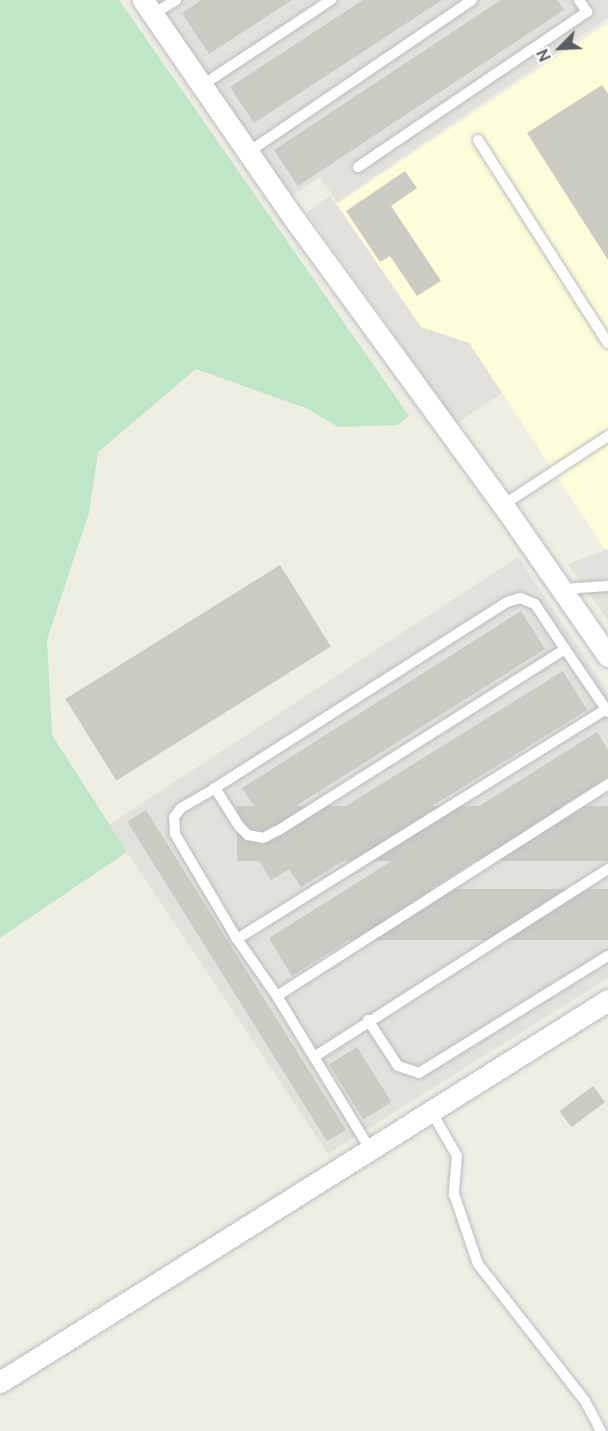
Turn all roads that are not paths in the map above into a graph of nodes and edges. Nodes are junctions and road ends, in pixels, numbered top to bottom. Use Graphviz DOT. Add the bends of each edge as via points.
graph roads {
  1 [pos="176,0"];
  2 [pos="331,0"];
  3 [pos="472,0"];
  4 [pos="579,0"];
  5 [pos="148,7"];
  6 [pos="201,86"];
  7 [pos="478,140"];
  8 [pos="247,153"];
  9 [pos="358,167"];
  10 [pos="608,343"];
  11 [pos="608,436"];
  12 [pos="503,505"];
  13 [pos="608,586"];
  14 [pos="563,589"];
  15 [pos="565,649"];
  16 [pos="608,656"];
  17 [pos="607,710"];
  18 [pos="608,784"];
  19 [pos="215,788"];
  20 [pos="608,869"];
  21 [pos="237,939"];
  22 [pos="608,956"];
  23 [pos="277,996"];
  24 [pos="608,1000"];
  25 [pos="368,1020"];
  26 [pos="314,1056"];
  27 [pos="431,1111"];
  28 [pos="370,1149"];
  29 [pos="0,1382"];
  30 [pos="601,1431"];
  1 -- 5 [label="lane"];
  2 -- 6 [label="lane"];
  3 -- 8 [label="lane"];
  4 -- 9 [label="lane" via="587,12"];
  5 -- 6 [label="street"];
  6 -- 8 [label="street"];
  7 -- 10 [label="lane"];
  8 -- 12 [label="street"];
  11 -- 12 [label="lane"];
  12 -- 14 [label="street"];
  13 -- 14 [label="lane"];
  14 -- 16 [label="street"];
  15 -- 17 [label="lane"];
  15 -- 19 [label="lane" via="263,838 243,831"];
  15 -- 19 [label="lane" via="535,604 520,598 507,602"];
  17 -- 21 [label="lane"];
  18 -- 23 [label="lane"];
  19 -- 21 [label="lane" via="174,816 175,834"];
  20 -- 25 [label="lane"];
  21 -- 23 [label="lane"];
  22 -- 25 [label="lane" via="419,1073 398,1066"];
  23 -- 26 [label="lane"];
  24 -- 27 [label="street"];
  25 -- 26 [label="lane"];
  26 -- 28 [label="lane"];
  27 -- 28 [label="street"];
  27 -- 30 [label="lane" via="457,1156 454,1194 478,1264 585,1401"];
  28 -- 29 [label="street"];
}
